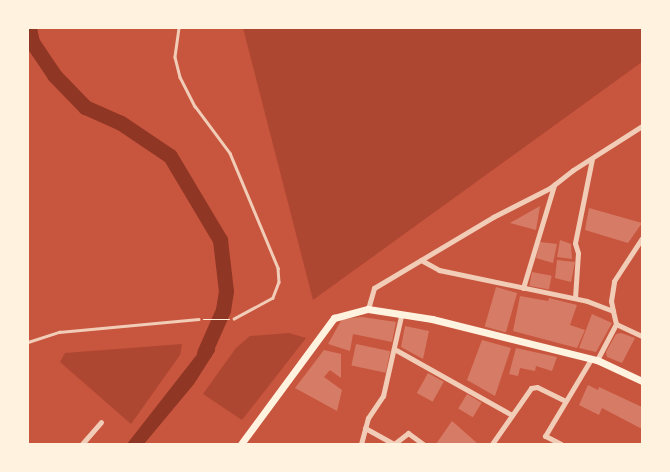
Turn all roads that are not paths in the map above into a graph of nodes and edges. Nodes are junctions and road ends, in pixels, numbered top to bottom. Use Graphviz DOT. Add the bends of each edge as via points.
graph roads {
  1 [pos="179,28"];
  2 [pos="642,126"];
  3 [pos="592,159"];
  4 [pos="554,185"];
  5 [pos="642,238"];
  6 [pos="421,260"];
  7 [pos="523,288"];
  8 [pos="574,298"];
  9 [pos="368,309"];
  10 [pos="613,311"];
  11 [pos="401,316"];
  12 [pos="198,319"];
  13 [pos="234,319"];
  14 [pos="616,324"];
  15 [pos="642,336"];
  16 [pos="28,342"];
  17 [pos="396,350"];
  18 [pos="594,360"];
  19 [pos="642,381"];
  20 [pos="564,400"];
  21 [pos="512,415"];
  22 [pos="101,422"];
  23 [pos="366,428"];
  24 [pos="82,444"];
  25 [pos="240,444"];
  26 [pos="361,444"];
  27 [pos="423,444"];
  28 [pos="492,444"];
  29 [pos="561,444"];
  1 -- 13 [label="lane" via="175,57 180,77 195,106 230,153 278,268 280,282 273,298"];
  2 -- 3 [label="street"];
  3 -- 4 [label="street"];
  3 -- 8 [label="street" via="575,243 578,253"];
  4 -- 6 [label="street" via="493,216"];
  4 -- 7 [label="street"];
  5 -- 10 [label="street" via="614,281"];
  6 -- 7 [label="street" via="439,270"];
  6 -- 9 [label="street" via="374,288"];
  7 -- 8 [label="street"];
  8 -- 10 [label="street"];
  9 -- 11 [label="main road"];
  9 -- 25 [label="main road" via="334,318"];
  10 -- 14 [label="street"];
  11 -- 17 [label="street"];
  11 -- 18 [label="main road" via="432,320"];
  12 -- 16 [label="lane" via="60,332"];
  14 -- 15 [label="street"];
  14 -- 18 [label="street"];
  17 -- 21 [label="street"];
  17 -- 23 [label="street" via="383,396"];
  18 -- 19 [label="main road"];
  18 -- 20 [label="street"];
  20 -- 21 [label="street" via="536,387 531,388"];
  20 -- 29 [label="street" via="545,436"];
  21 -- 28 [label="street"];
  22 -- 24 [label="street"];
  23 -- 26 [label="street"];
  23 -- 27 [label="street" via="394,444 408,433"];
}
